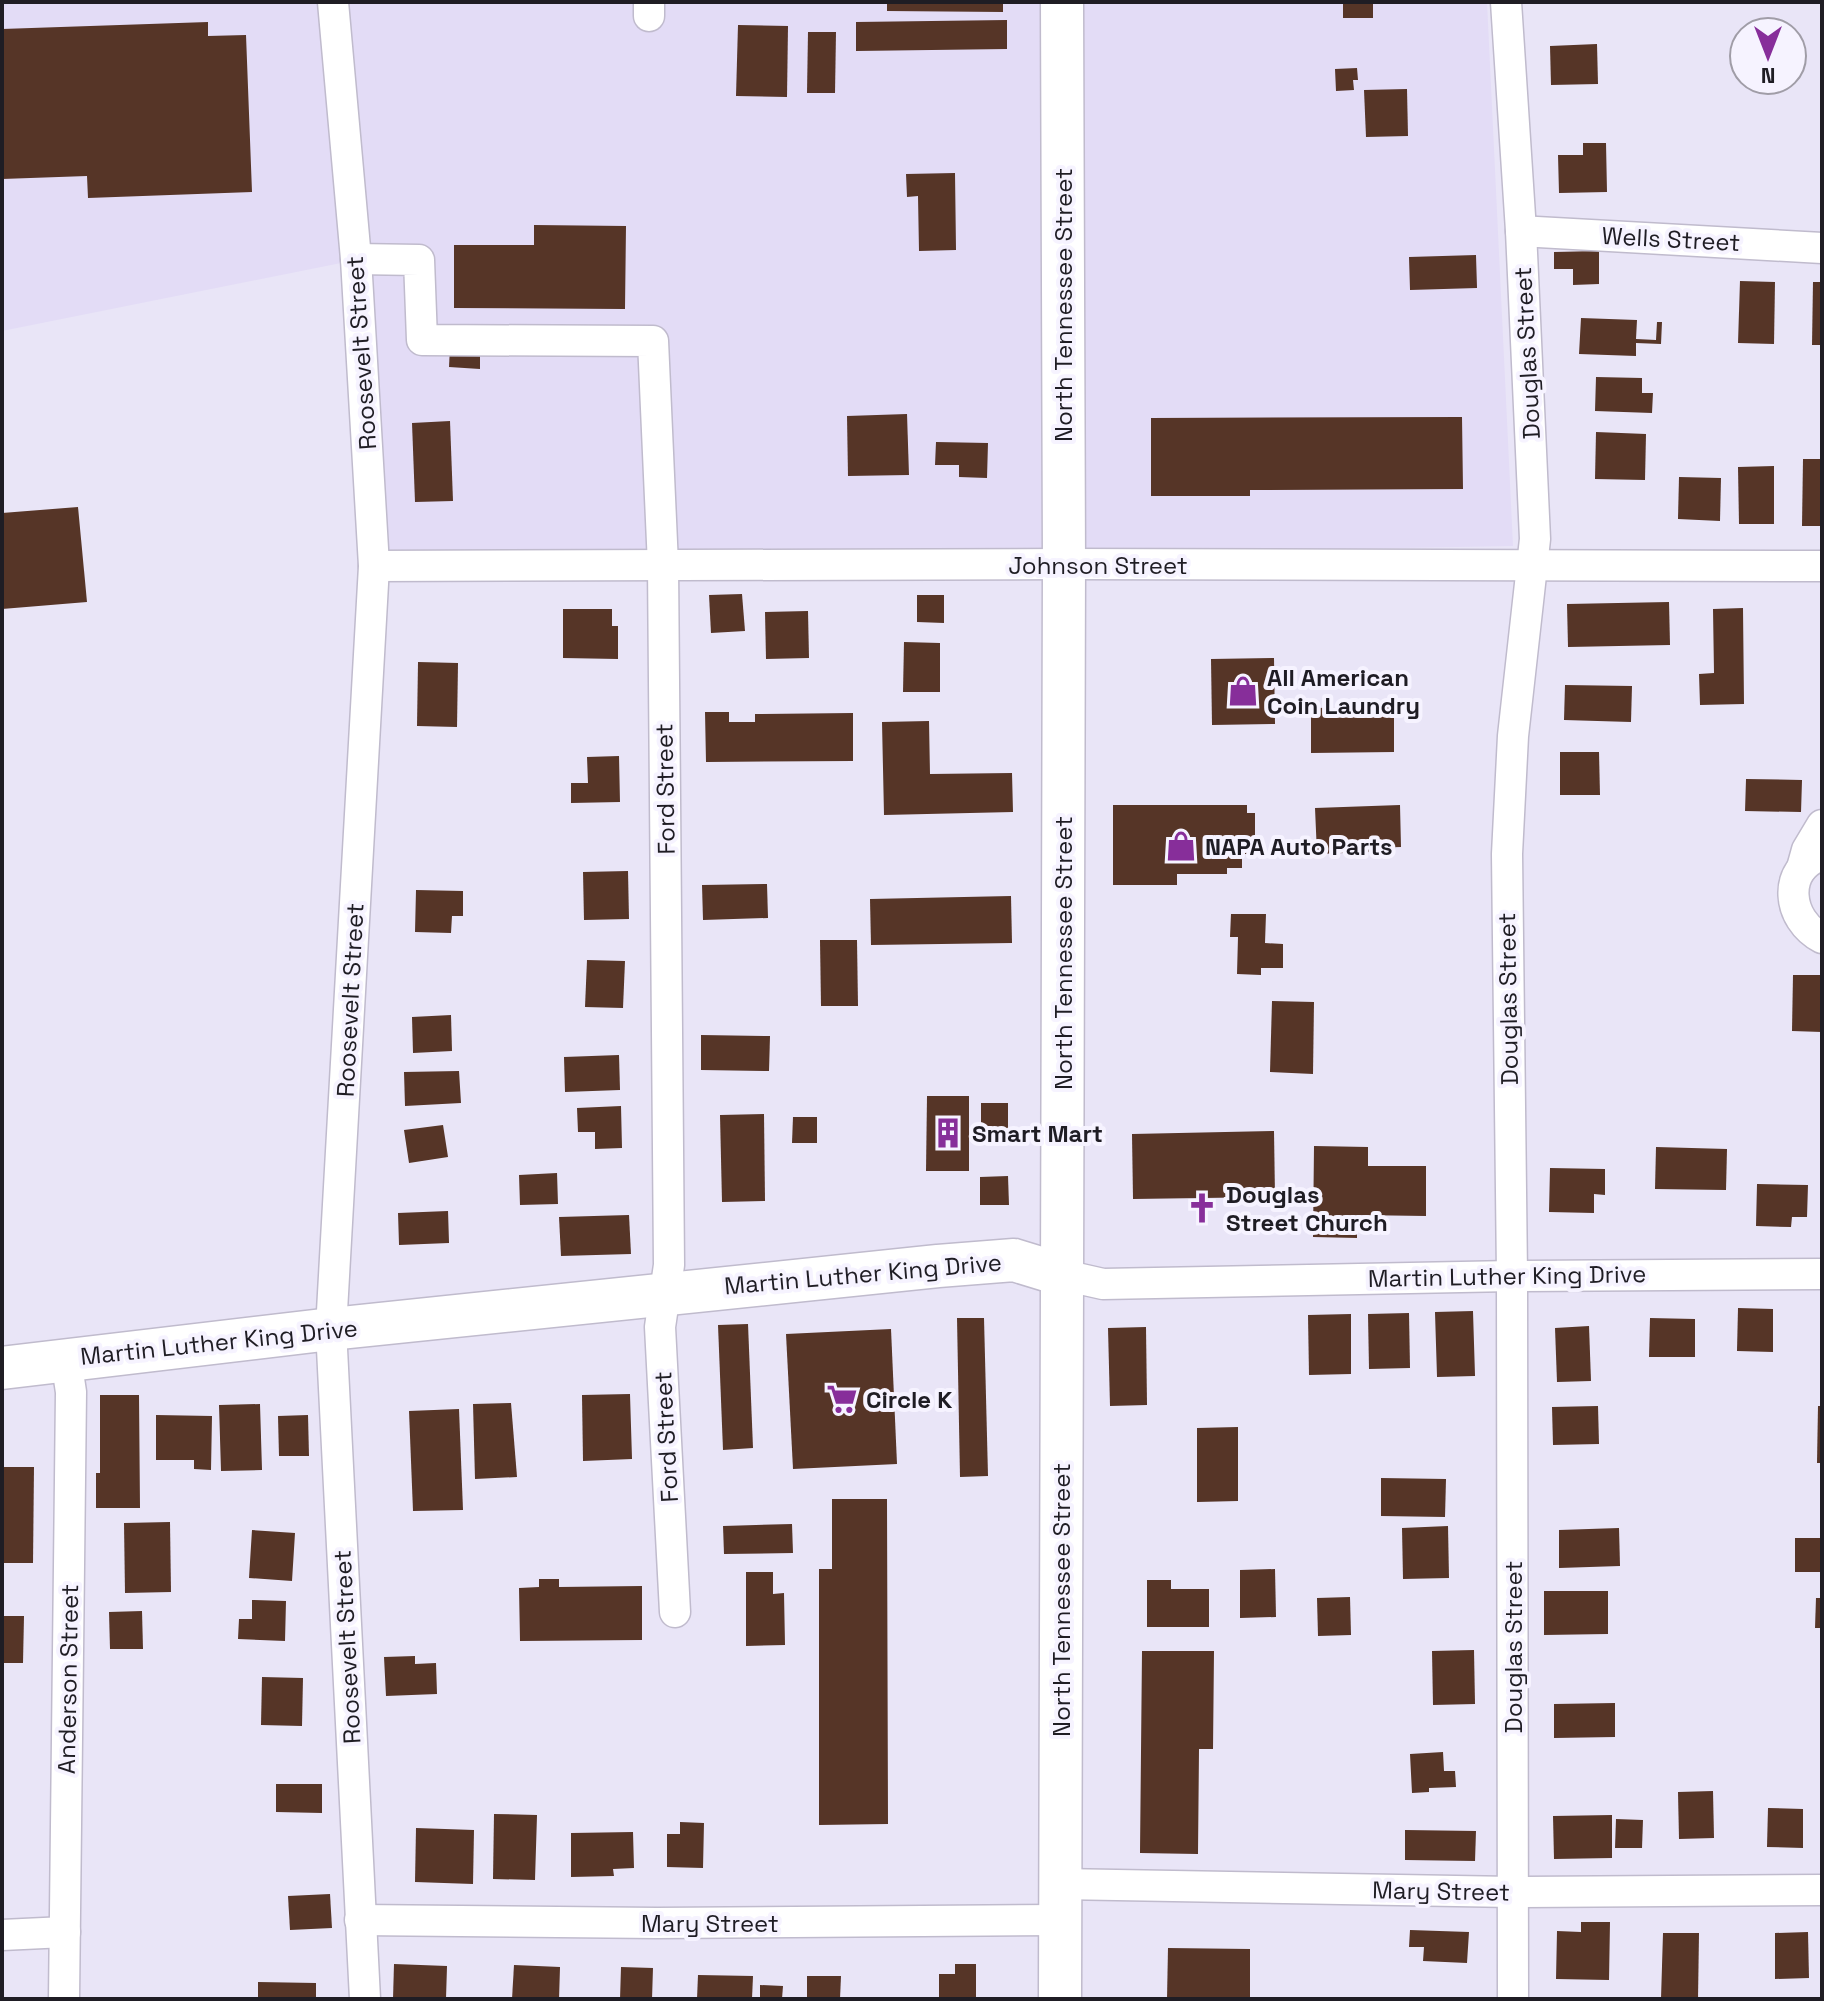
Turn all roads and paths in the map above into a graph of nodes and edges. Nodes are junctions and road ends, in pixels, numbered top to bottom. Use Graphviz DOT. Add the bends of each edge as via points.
graph roads {
  1 [pos="333,2"];
  2 [pos="1062,2"];
  3 [pos="1506,2"];
  4 [pos="1521,231"];
  5 [pos="1822,248"];
  6 [pos="356,259"];
  7 [pos="1064,564"];
  8 [pos="663,565"];
  9 [pos="374,566"];
  10 [pos="1822,566"];
  11 [pos="1534,567"];
  12 [pos="1822,825"];
  13 [pos="1812,862"];
  14 [pos="1822,938"];
  15 [pos="1822,1274"];
  16 [pos="1063,1275"];
  17 [pos="1512,1276"];
  18 [pos="665,1294"];
  19 [pos="331,1329"];
  20 [pos="66,1359"];
  21 [pos="2,1368"];
  22 [pos="675,1612"];
  23 [pos="1822,1890"];
  24 [pos="1513,1892"];
  25 [pos="1060,1902"];
  26 [pos="360,1920"];
  27 [pos="65,1932"];
  28 [pos="2,1935"];
  29 [pos="64,1999"];
  30 [pos="365,1999"];
  31 [pos="1060,1999"];
  32 [pos="1513,1999"];
  1 -- 6 [label="street, Roosevelt Street"];
  2 -- 7 [label="main road, North Tennessee Street"];
  3 -- 4 [label="street, Douglas Street"];
  4 -- 5 [label="street, Wells Street"];
  4 -- 11 [label="street, Douglas Street"];
  6 -- 8 [label="street, Ford Street" via="419,260 422,340 653,341"];
  6 -- 9 [label="street, Roosevelt Street"];
  7 -- 8 [label="street, Johnson Street"];
  7 -- 11 [label="street, Johnson Street"];
  7 -- 16 [label="main road, North Tennessee Street"];
  8 -- 9 [label="street, Johnson Street"];
  8 -- 18 [label="street, Ford Street" via="669,1265"];
  9 -- 19 [label="street, Roosevelt Street"];
  10 -- 11 [label="street, Johnson Street"];
  11 -- 17 [label="street, Douglas Street" via="1509,801"];
  12 -- 13 [label="street" via="1807,850"];
  13 -- 14 [label="street" via="1794,885 1793,902 1799,919"];
  15 -- 17 [label="street, Martin Luther King Drive"];
  16 -- 17 [label="street, Martin Luther King Drive" via="1103,1284"];
  16 -- 18 [label="main road, Martin Luther King Drive" via="1014,1260"];
  16 -- 25 [label="main road, North Tennessee Street"];
  17 -- 24 [label="street, Douglas Street"];
  18 -- 19 [label="main road, Martin Luther King Drive"];
  18 -- 22 [label="street, Ford Street" via="660,1327"];
  19 -- 20 [label="main road, Martin Luther King Drive"];
  19 -- 26 [label="street, Roosevelt Street"];
  20 -- 21 [label="main road, Martin Luther King Drive"];
  20 -- 27 [label="street, Anderson Street" via="71,1392"];
  23 -- 24 [label="street, Mary Street"];
  24 -- 25 [label="street, Mary Street"];
  24 -- 32 [label="street, Douglas Street"];
  25 -- 26 [label="street, Mary Street" via="657,1923"];
  25 -- 31 [label="main road, North Tennessee Street"];
  26 -- 30 [label="street, Roosevelt Street"];
  27 -- 28 [label="street"];
  27 -- 29 [label="street, Anderson Street"];
}
